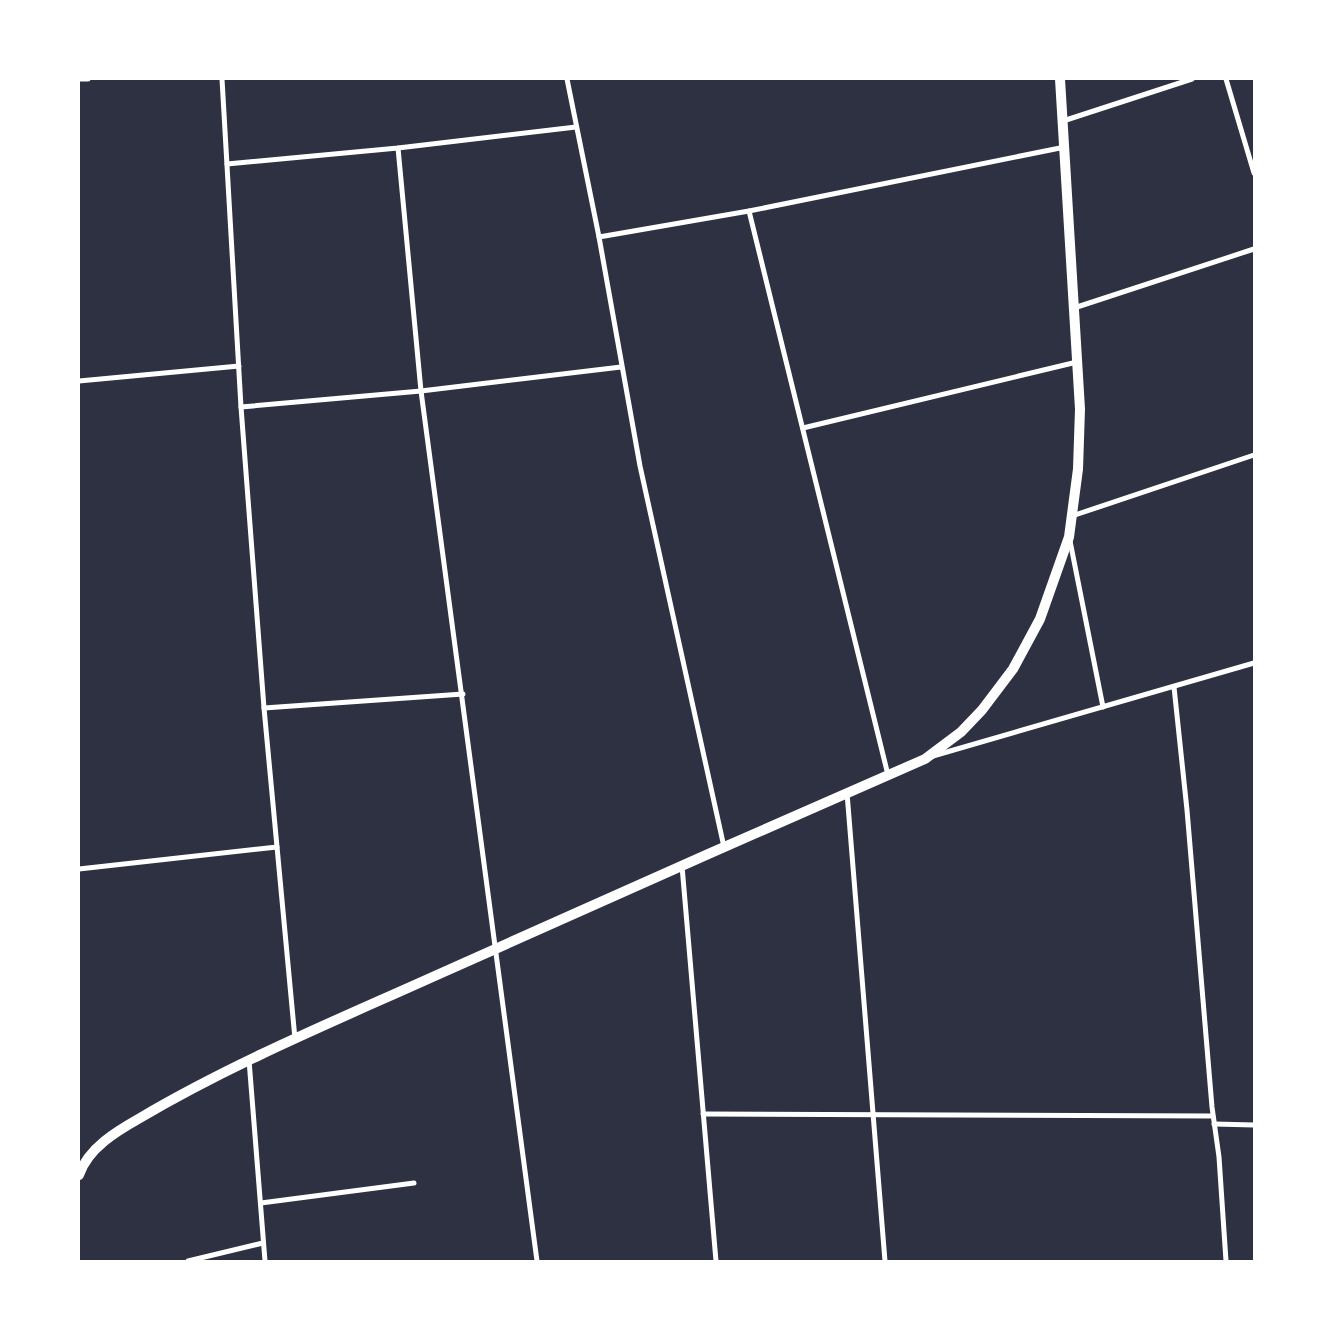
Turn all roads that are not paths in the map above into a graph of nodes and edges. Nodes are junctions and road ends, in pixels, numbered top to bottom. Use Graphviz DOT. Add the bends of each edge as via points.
graph roads {
  1 [pos="79,79"];
  2 [pos="88,79"];
  3 [pos="222,79"];
  4 [pos="567,79"];
  5 [pos="1060,79"];
  6 [pos="1192,79"];
  7 [pos="1226,79"];
  8 [pos="1063,121"];
  9 [pos="576,128"];
  10 [pos="1065,147"];
  11 [pos="398,148"];
  12 [pos="227,164"];
  13 [pos="1254,173"];
  14 [pos="749,211"];
  15 [pos="599,237"];
  16 [pos="1254,249"];
  17 [pos="1074,308"];
  18 [pos="1077,362"];
  19 [pos="239,366"];
  20 [pos="621,367"];
  21 [pos="79,381"];
  22 [pos="421,391"];
  23 [pos="241,407"];
  24 [pos="803,428"];
  25 [pos="1254,455"];
  26 [pos="1072,516"];
  27 [pos="1069,537"];
  28 [pos="1254,663"];
  29 [pos="1174,687"];
  30 [pos="463,694"];
  31 [pos="1103,707"];
  32 [pos="264,708"];
  33 [pos="926,758"];
  34 [pos="888,775"];
  35 [pos="847,793"];
  36 [pos="277,847"];
  37 [pos="724,847"];
  38 [pos="682,865"];
  39 [pos="79,869"];
  40 [pos="496,949"];
  41 [pos="295,1039"];
  42 [pos="249,1060"];
  43 [pos="703,1114"];
  44 [pos="873,1114"];
  45 [pos="1213,1116"];
  46 [pos="1214,1124"];
  47 [pos="1254,1125"];
  48 [pos="79,1175"];
  49 [pos="414,1183"];
  50 [pos="260,1203"];
  51 [pos="263,1243"];
  52 [pos="188,1261"];
  53 [pos="265,1261"];
  54 [pos="538,1261"];
  55 [pos="716,1261"];
  56 [pos="885,1261"];
  57 [pos="1226,1261"];
  1 -- 2 [label="street"];
  3 -- 12 [label="street"];
  4 -- 9 [label="street"];
  5 -- 8 [label="main road"];
  6 -- 8 [label="street"];
  7 -- 13 [label="street"];
  8 -- 10 [label="main road"];
  9 -- 11 [label="street"];
  9 -- 15 [label="street"];
  10 -- 14 [label="street"];
  10 -- 17 [label="main road"];
  11 -- 12 [label="street"];
  11 -- 22 [label="street"];
  12 -- 19 [label="street"];
  14 -- 15 [label="street"];
  14 -- 24 [label="street"];
  15 -- 20 [label="street"];
  16 -- 17 [label="street"];
  17 -- 18 [label="main road"];
  18 -- 24 [label="street"];
  18 -- 26 [label="main road" via="1080,409"];
  19 -- 21 [label="street"];
  19 -- 23 [label="street"];
  20 -- 22 [label="street"];
  20 -- 37 [label="street"];
  22 -- 23 [label="street"];
  22 -- 30 [label="street"];
  23 -- 32 [label="street"];
  24 -- 34 [label="street"];
  25 -- 26 [label="street"];
  26 -- 27 [label="main road"];
  27 -- 31 [label="street"];
  27 -- 33 [label="main road" via="1040,619 1013,669 961,732"];
  28 -- 29 [label="street"];
  29 -- 31 [label="street"];
  29 -- 45 [label="street"];
  30 -- 32 [label="street"];
  30 -- 40 [label="street"];
  31 -- 33 [label="street"];
  32 -- 36 [label="street"];
  33 -- 34 [label="main road"];
  34 -- 35 [label="main road"];
  35 -- 37 [label="main road"];
  35 -- 44 [label="street"];
  36 -- 39 [label="street"];
  36 -- 41 [label="street"];
  37 -- 38 [label="main road"];
  38 -- 40 [label="main road"];
  38 -- 43 [label="street"];
  40 -- 41 [label="main road"];
  40 -- 54 [label="street"];
  41 -- 42 [label="main road"];
  42 -- 48 [label="main road" via="138,1118 91,1153"];
  42 -- 50 [label="street"];
  43 -- 44 [label="street"];
  43 -- 55 [label="street"];
  44 -- 45 [label="street"];
  44 -- 56 [label="street"];
  45 -- 46 [label="street"];
  46 -- 47 [label="street"];
  46 -- 57 [label="street"];
  49 -- 50 [label="street"];
  50 -- 51 [label="street"];
  51 -- 52 [label="street"];
  51 -- 53 [label="street"];
}
